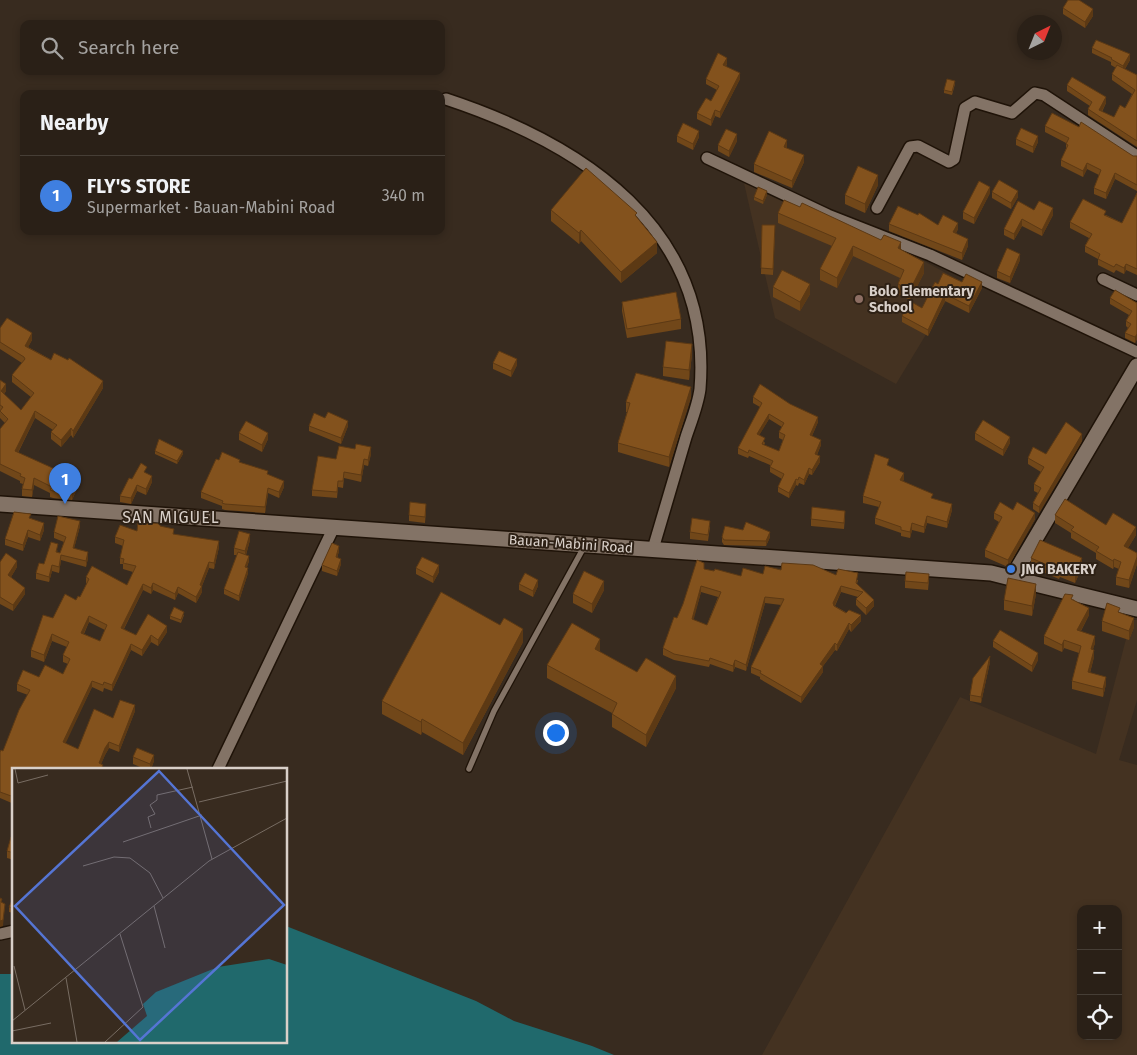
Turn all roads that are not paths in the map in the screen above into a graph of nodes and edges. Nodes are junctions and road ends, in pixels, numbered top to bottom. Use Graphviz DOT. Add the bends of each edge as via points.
graph roads {
  1 [pos="446,99"];
  2 [pos="1137,156"];
  3 [pos="707,158"];
  4 [pos="877,208"];
  5 [pos="1103,278"];
  6 [pos="1137,295"];
  7 [pos="1137,352"];
  8 [pos="1137,366"];
  9 [pos="0,504"];
  10 [pos="334,527"];
  11 [pos="585,545"];
  12 [pos="653,549"];
  13 [pos="1012,578"];
  14 [pos="1137,609"];
  15 [pos="218,768"];
  16 [pos="469,769"];
  1 -- 12 [label="street" via="538,136 612,183 633,202 672,254 691,299 700,348 700,391"];
  2 -- 4 [label="street" via="1044,95 1035,92 1012,113 975,102 965,108 954,160 949,162 918,146 910,147"];
  3 -- 7 [label="street" via="828,215 956,266"];
  5 -- 6 [label="street"];
  8 -- 13 [label="main road"];
  9 -- 10 [label="main road, Bauan-Mabini Road"];
  10 -- 11 [label="main road, Bauan-Mabini Road"];
  10 -- 15 [label="street"];
  11 -- 12 [label="main road, Bauan-Mabini Road"];
  11 -- 16 [label="lane" via="494,711"];
  12 -- 13 [label="main road, Bauan-Mabini Road" via="991,573"];
  13 -- 14 [label="main road, Bauan-Mabini Road"];
}
